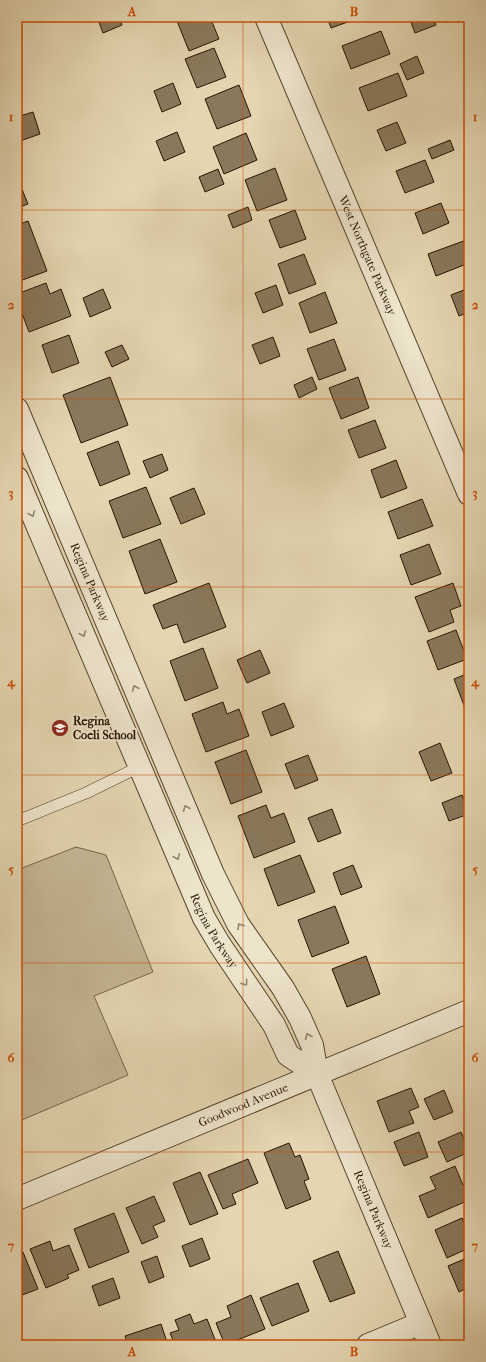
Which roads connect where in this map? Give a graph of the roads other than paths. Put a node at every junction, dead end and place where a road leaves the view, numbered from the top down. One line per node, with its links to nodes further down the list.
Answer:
1 (266, 17): 4 (street, West Northgate Parkway)
2 (17, 409): 5 (street, Regina Parkway, one-way to 2)
3 (18, 484): 6 (street, Regina Parkway, one-way to 6)
4 (469, 494)
5 (164, 756): 6 (street); 9 (street, Regina Parkway, one-way to 5)
6 (139, 767): 7 (lane); 9 (street, Regina Parkway, one-way to 9)
7 (17, 821)
8 (469, 1010): 9 (street, Goodwood Avenue)
9 (317, 1074): 10 (street, Goodwood Avenue); 11 (street, Regina Parkway)
10 (17, 1198)
11 (421, 1323): 12 (street); 13 (street, Regina Parkway)
12 (368, 1345)
13 (430, 1345)

